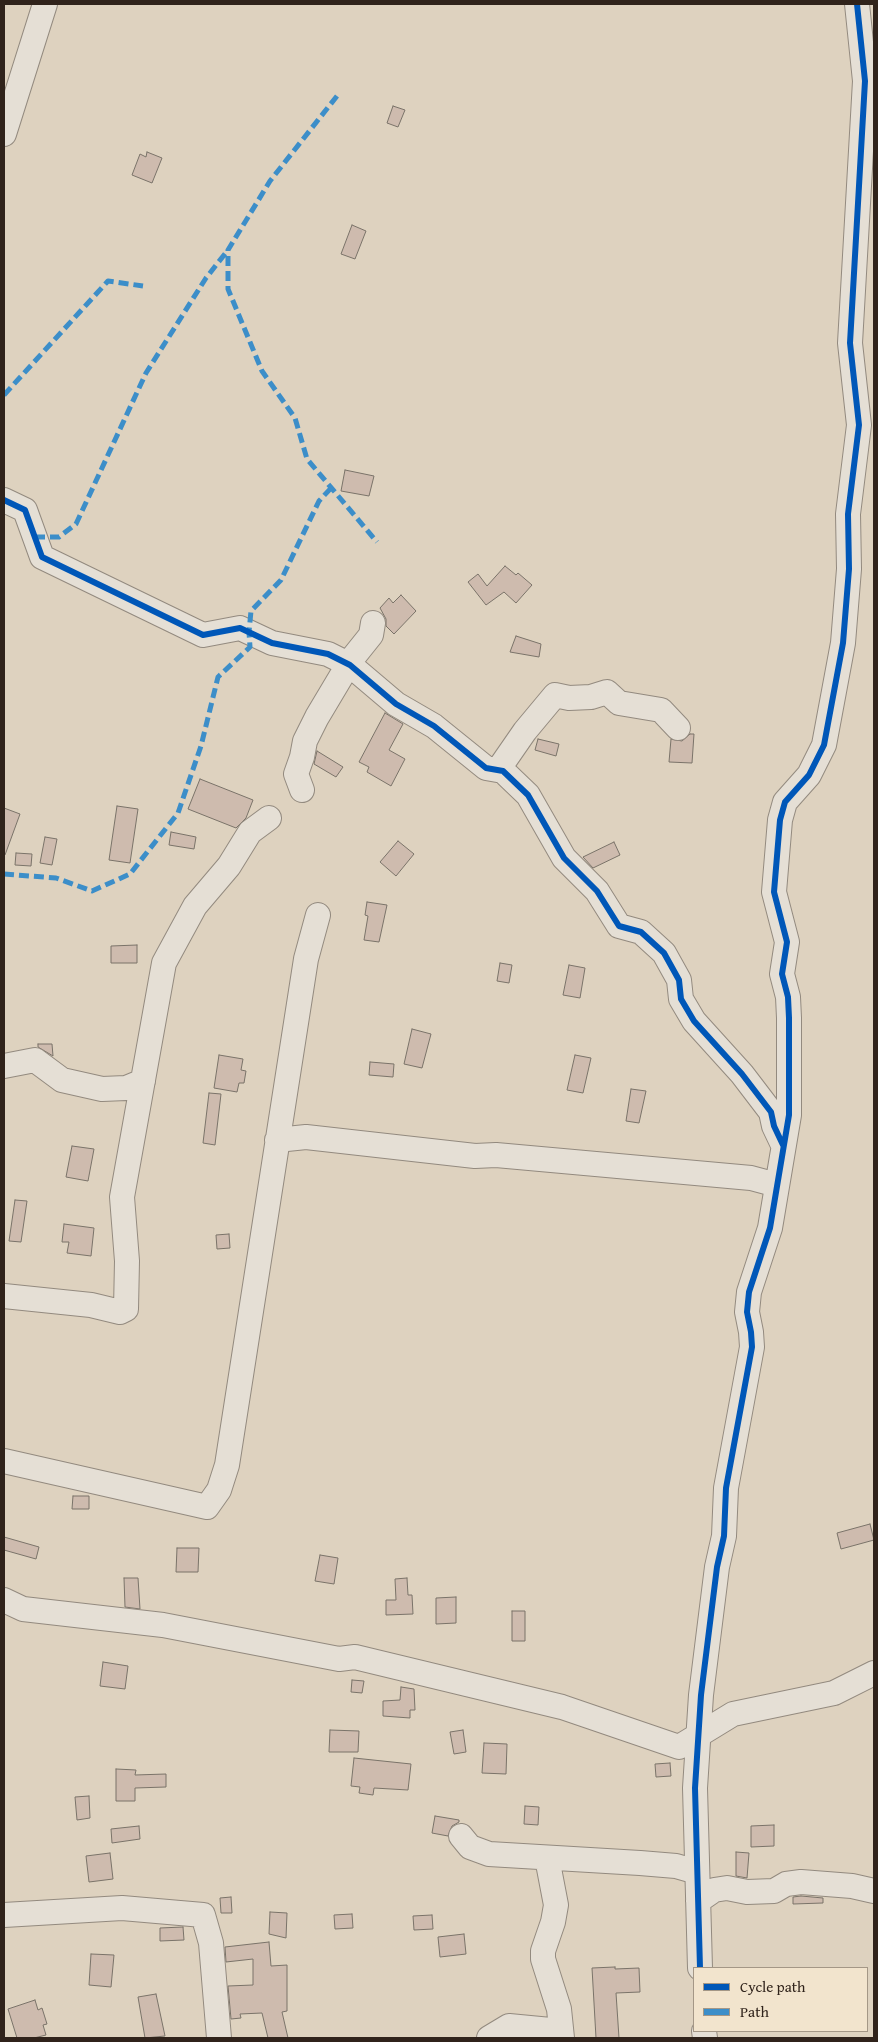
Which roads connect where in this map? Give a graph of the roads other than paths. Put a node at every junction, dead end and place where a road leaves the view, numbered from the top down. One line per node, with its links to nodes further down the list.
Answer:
1 (46, 4): 3 (street)
2 (857, 4): 15 (street)
3 (4, 134)
4 (4, 500): 6 (street)
5 (373, 623): 6 (street)
6 (350, 665): 8 (street); 9 (street)
7 (678, 728): 8 (street)
8 (498, 770): 15 (street)
9 (302, 790)
10 (269, 818): 13 (street)
11 (318, 915): 14 (street)
12 (4, 1066): 13 (street)
13 (143, 1081): 17 (street)
14 (277, 1140): 16 (street); 18 (street)
15 (783, 1145): 16 (street)
16 (777, 1184): 21 (street)
17 (4, 1296)
18 (4, 1461)
19 (4, 1600): 21 (street)
20 (874, 1673): 21 (street)
21 (698, 1735): 24 (street)
22 (461, 1836): 23 (street)
23 (547, 1858): 24 (street); 29 (street)
24 (697, 1872): 26 (street)
25 (874, 1891): 26 (street)
26 (698, 1901): 28 (street)
27 (4, 1915): 30 (street)
28 (700, 1967)
29 (562, 2034): 31 (street)
30 (219, 2038)
31 (489, 2038)

